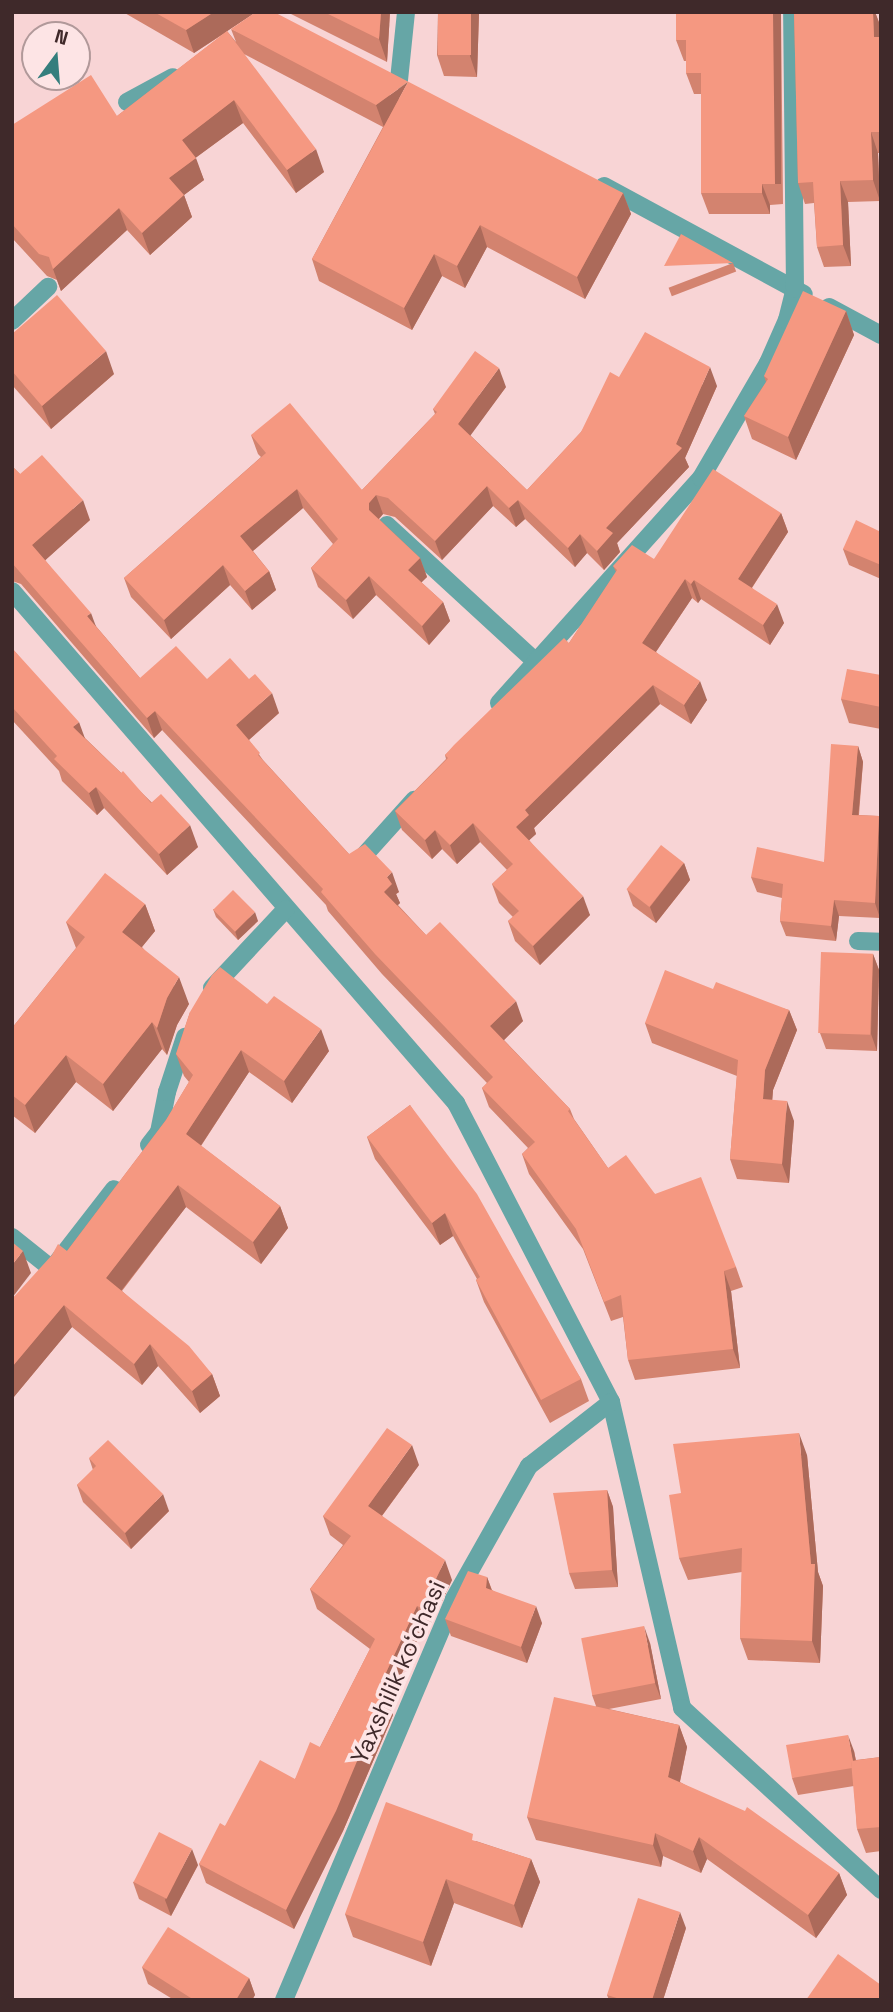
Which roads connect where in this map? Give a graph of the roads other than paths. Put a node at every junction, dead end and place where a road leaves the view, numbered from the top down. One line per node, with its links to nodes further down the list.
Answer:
1 (405, 12): 4 (street)
2 (792, 12): 8 (street)
3 (192, 67): 5 (street)
4 (399, 80)
5 (127, 102)
6 (589, 178): 8 (street)
7 (48, 287): 9 (street)
8 (795, 289): 10 (street); 13 (street)
9 (12, 321)
10 (881, 335)
11 (387, 525): 13 (street)
12 (12, 592): 17 (street)
13 (536, 662): 14 (street)
14 (490, 714)
15 (425, 787): 16 (street)
16 (360, 860)
17 (286, 909): 21 (street); 23 (street)
18 (858, 941): 19 (street)
19 (881, 943)
20 (12, 1237): 21 (street)
21 (52, 1269): 22 (street)
22 (36, 1287)
23 (611, 1402): 24 (street); 25 (street, Yaxshilik koʻchasi)
24 (881, 1890)
25 (284, 2000)

